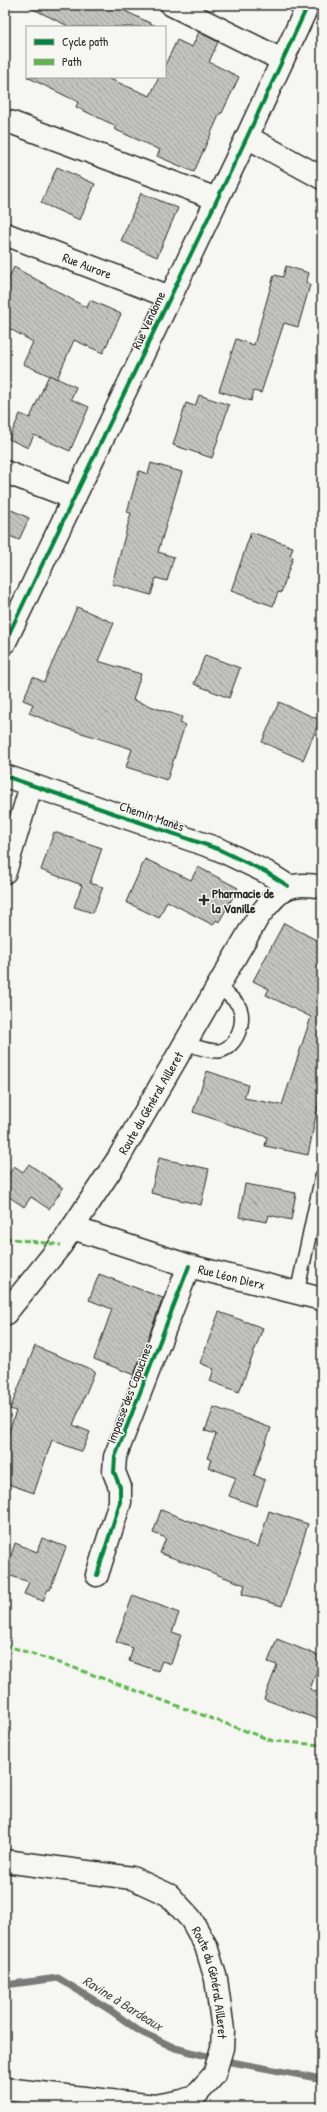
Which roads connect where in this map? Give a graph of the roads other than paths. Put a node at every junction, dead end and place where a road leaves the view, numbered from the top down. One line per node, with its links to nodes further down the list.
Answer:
1 (172, 5): 3 (street)
2 (308, 5): 3 (street, Rue Vendome)
3 (282, 60): 5 (street, Rue Vendome)
4 (10, 122): 7 (street)
5 (247, 137): 6 (street); 7 (street, Rue Vendome)
6 (322, 178)
7 (217, 199): 9 (street, Rue Vendome)
8 (5, 234): 9 (street, Rue Aurore)
9 (170, 297): 11 (street, Rue Vendome)
10 (5, 472): 11 (street)
11 (74, 498): 12 (street, Rue Vendome)
12 (5, 642)
13 (5, 776): 14 (street, Chemin Manès)
14 (31, 786): 15 (street); 16 (street, Chemin Manès)
15 (5, 872)
16 (288, 886): 17 (street); 18 (street, Route du Général Ailleret)
17 (322, 887)
18 (218, 986): 19 (street, Route du Général Ailleret); 19 (lane)
19 (186, 1044): 21 (street, Route du Général Ailleret)
20 (322, 1176): 23 (lane)
21 (73, 1228): 22 (street, Rue Léon Dierx); 25 (street, Route du Général Ailleret)
22 (189, 1266): 23 (street, Rue Léon Dierx); 26 (street, Impasse des Capucines)
23 (297, 1293): 24 (street, Rue Léon Dierx)
24 (322, 1299)
25 (5, 1314)
26 (97, 1575)
27 (5, 1861): 28 (street, Route du Général Ailleret)
28 (5, 2089)

